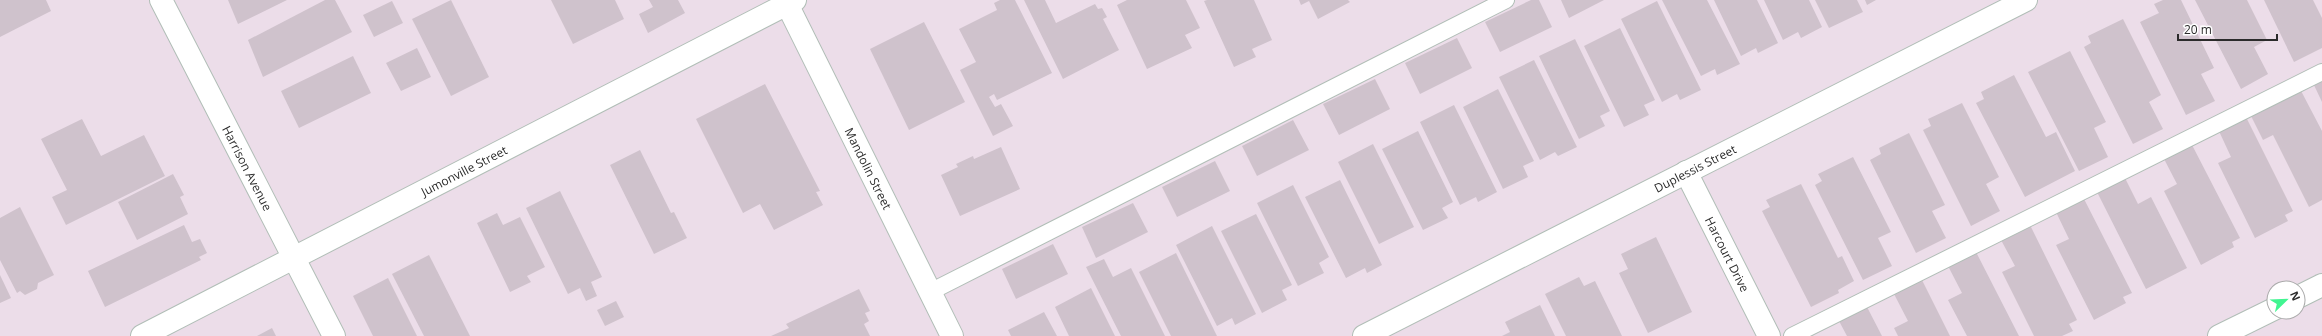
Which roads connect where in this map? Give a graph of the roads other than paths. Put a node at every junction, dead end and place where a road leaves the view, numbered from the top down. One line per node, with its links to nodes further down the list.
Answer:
1 (161, 0): 7 (street, Harrison Avenue)
2 (1506, 0): 9 (lane)
3 (2026, 0): 6 (street, Duplessis Street)
4 (789, 2): 7 (street, Jumonville Street); 9 (street, Mandolin Street)
5 (2322, 72): 17 (lane)
6 (1686, 172): 15 (street, Duplessis Street); 16 (street, Harcourt Drive)
7 (294, 258): 12 (street, Jumonville Street); 13 (street, Harrison Avenue)
8 (2322, 285): 10 (street)
9 (930, 292): 14 (street, Mandolin Street)
10 (2306, 293)
11 (2266, 313): 18 (street)
12 (142, 336)
13 (334, 336)
14 (952, 336)
15 (1364, 336)
16 (1769, 336)
17 (1792, 336)
18 (2219, 336)

